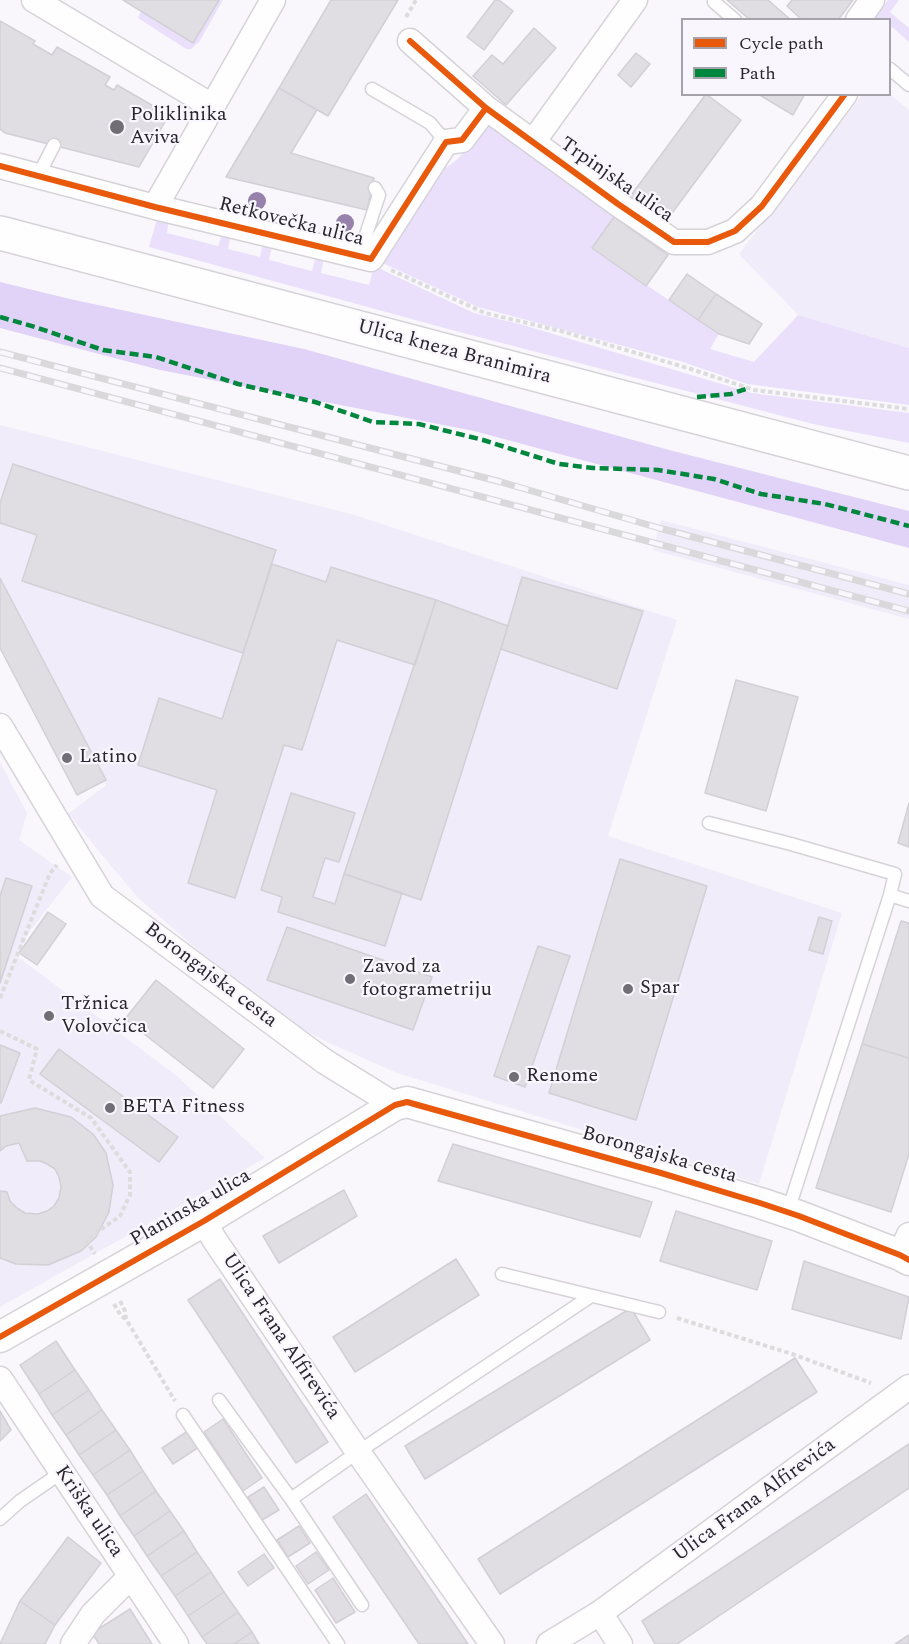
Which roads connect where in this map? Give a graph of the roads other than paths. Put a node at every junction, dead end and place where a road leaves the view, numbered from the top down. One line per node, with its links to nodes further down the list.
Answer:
1 (34, 0): 13 (street)
2 (273, 0): 13 (street)
3 (635, 0): 16 (street)
4 (872, 0): 7 (street)
5 (714, 2): 6 (lane)
6 (733, 18)
7 (859, 18)
8 (410, 41): 14 (street, Trpinjska ulica)
9 (891, 70): 10 (lane)
10 (909, 85)
11 (372, 89): 15 (lane)
12 (844, 96): 16 (street, Trpinjska ulica)
13 (212, 106): 21 (street)
14 (486, 108): 15 (street, Retkovečka ulica); 16 (street, Trpinjska ulica)
15 (446, 142): 23 (street, Retkovečka ulica)
16 (533, 142)
17 (54, 145): 19 (lane)
18 (0, 166): 19 (street)
19 (38, 176): 21 (street)
20 (375, 188): 23 (lane)
21 (155, 207): 23 (street, Retkovečka ulica)
22 (0, 233): 24 (main road, Ulica kneza Branimira)
23 (365, 258)
24 (909, 473)
25 (0, 726): 29 (street, Borongajska cesta)
26 (709, 824): 27 (lane)
27 (890, 895): 28 (lane); 30 (lane)
28 (909, 901)
29 (395, 1105): 30 (street, Borongajska cesta); 31 (street, Planinska ulica)
30 (788, 1212): 32 (street, Borongajska cesta)
31 (204, 1221): 36 (street, Planinska ulica); 41 (street, Ulica Frana Alfirevića)
32 (906, 1250)
33 (502, 1274): 34 (lane)
34 (591, 1296): 35 (lane); 41 (lane)
35 (659, 1312)
36 (0, 1337)
37 (0, 1379): 42 (street, Kriška ulica)
38 (905, 1391): 47 (street, Ulica Frana Alfirevića)
39 (219, 1400): 43 (lane)
40 (183, 1415): 50 (lane)
41 (358, 1452): 43 (lane); 51 (street, Ulica Frana Alfirevića)
42 (62, 1472): 44 (lane); 45 (street, Kriška ulica)
43 (291, 1499): 46 (lane)
44 (0, 1519)
45 (131, 1576): 48 (street); 49 (street, Kriška ulica)
46 (362, 1605)
47 (600, 1613): 52 (street, Ulica Frana Alfirevića); 53 (street)
48 (73, 1644)
49 (176, 1644)
50 (338, 1644)
51 (492, 1644)
52 (549, 1644)
53 (620, 1644)

